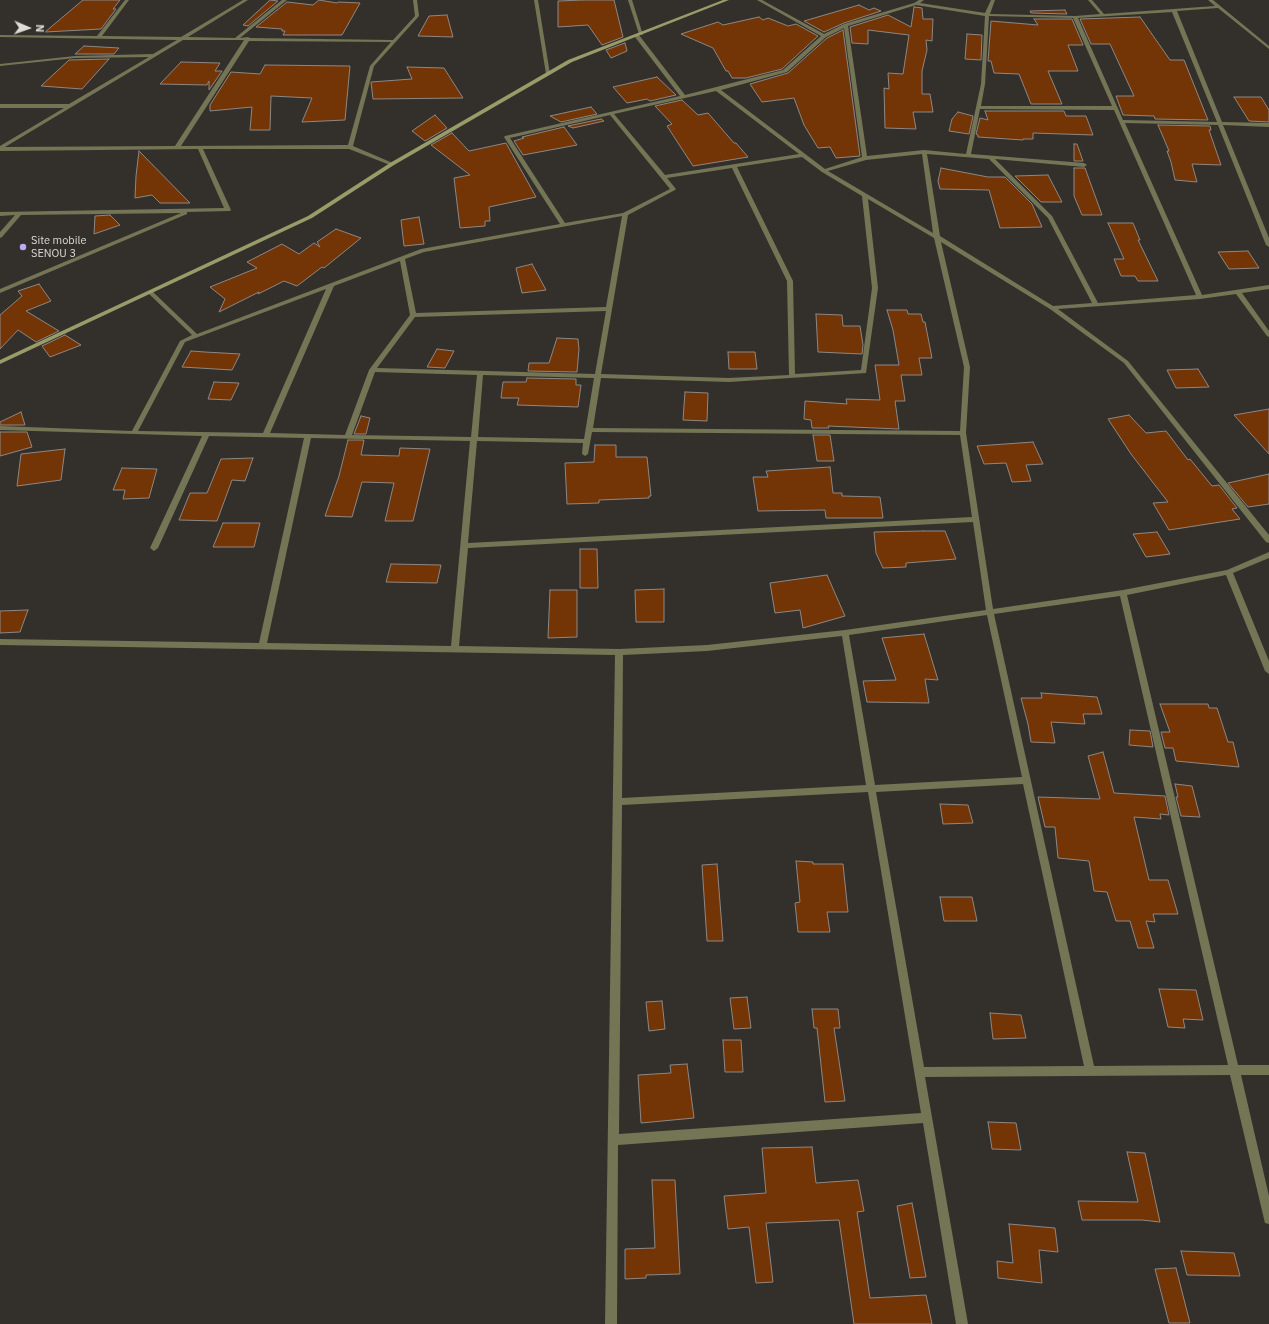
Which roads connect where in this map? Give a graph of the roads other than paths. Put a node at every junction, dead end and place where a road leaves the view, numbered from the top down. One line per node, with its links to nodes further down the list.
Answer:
1 (127, 0): 23 (street)
2 (246, 0): 24 (street)
3 (285, 0): 25 (street)
4 (415, 0): 27 (street)
5 (536, 0): 31 (street)
6 (630, 0): 20 (street)
7 (727, 0): 20 (street)
8 (759, 0): 22 (street)
9 (922, 0): 13 (street)
10 (994, 0): 16 (street)
11 (1090, 0): 17 (street)
12 (1210, 0): 14 (street)
13 (916, 4): 16 (street); 19 (street)
14 (1219, 7): 15 (street); 28 (street)
15 (1174, 10): 17 (street); 40 (street)
16 (987, 15): 18 (street); 36 (street)
17 (1103, 15): 18 (street)
18 (1075, 17): 37 (street)
19 (846, 25): 22 (street); 49 (street)
20 (639, 35): 31 (street); 33 (street)
21 (0, 36): 23 (street)
22 (824, 36): 32 (street)
23 (99, 37): 24 (street)
24 (184, 37): 25 (street); 29 (street)
25 (237, 38): 26 (street)
26 (248, 38): 27 (street); 44 (street)
27 (395, 41): 42 (street)
28 (1269, 48)
29 (154, 55): 30 (street); 35 (street)
30 (0, 65)
31 (548, 74): 51 (street)
32 (717, 89): 33 (street); 47 (street)
33 (684, 96): 38 (street)
34 (0, 106): 35 (street)
35 (70, 106): 43 (street)
36 (978, 107): 37 (street); 48 (street)
37 (1116, 108): 39 (street)
38 (611, 113): 55 (street); 61 (street)
39 (1122, 121): 40 (street); 71 (street)
40 (1220, 124): 41 (street); 64 (street)
41 (1269, 125)
42 (350, 147): 45 (street); 51 (street)
43 (0, 148): 44 (street)
44 (177, 148): 45 (street)
45 (200, 148): 57 (street)
46 (924, 152): 48 (street); 49 (street); 63 (street)
47 (804, 155): 53 (street); 54 (street)
48 (968, 156): 50 (street)
49 (865, 158): 54 (street)
50 (990, 158): 52 (street); 72 (street)
51 (392, 164): 69 (street)
52 (1084, 165)
53 (734, 166): 55 (street); 82 (street)
54 (824, 171): 56 (street)
55 (663, 177): 60 (street)
56 (865, 195): 63 (street); 82 (street)
57 (190, 211): 58 (street); 68 (street)
58 (20, 213): 59 (street); 62 (street)
59 (0, 214)
60 (625, 214): 61 (street); 74 (street)
61 (564, 225): 65 (street)
62 (0, 236)
63 (937, 236): 73 (street); 86 (street)
64 (1269, 245)
65 (402, 258): 66 (street); 75 (street)
66 (331, 285): 77 (street); 88 (street)
67 (1269, 287): 70 (street)
68 (0, 291)
69 (150, 292): 77 (street); 78 (street)
70 (1238, 292): 71 (street); 76 (street)
71 (1200, 298): 72 (street)
72 (1096, 305): 73 (street)
73 (1052, 308): 95 (street)
74 (609, 309): 75 (street); 81 (street)
75 (413, 315): 79 (street)
76 (1269, 335)
77 (196, 336): 85 (street)
78 (0, 362)
79 (372, 370): 80 (street); 90 (street)
80 (480, 373): 81 (street); 91 (street)
81 (598, 376): 82 (street); 84 (street)
82 (792, 376)
83 (0, 428): 85 (street)
84 (589, 430): 86 (street); 92 (street)
85 (134, 433): 87 (street)
86 (963, 433): 94 (street)
87 (206, 435): 88 (street); 97 (street)
88 (265, 436): 89 (street)
89 (308, 436): 90 (street); 104 (street)
90 (348, 437): 91 (street)
91 (474, 439): 92 (street); 96 (street)
92 (587, 441): 93 (street)
93 (585, 454)
94 (976, 519): 96 (street); 101 (street)
95 (1269, 540)
96 (464, 546): 105 (street)
97 (154, 548)
98 (1269, 555): 99 (street)
99 (1229, 572): 100 (street); 107 (street)
100 (1123, 593): 101 (street); 111 (street)
101 (990, 612): 102 (street); 108 (street)
102 (845, 633): 106 (street); 109 (street)
103 (0, 642): 104 (street)
104 (263, 645): 105 (street)
105 (455, 649): 106 (street)
106 (619, 652): 110 (street)
107 (1269, 671)
108 (1026, 780): 109 (street); 113 (street)
109 (871, 788): 110 (street); 114 (street)
110 (617, 802): 116 (street)
111 (1234, 1070): 112 (street); 113 (street); 117 (street)
112 (1269, 1070)
113 (1090, 1071): 114 (street)
114 (919, 1072): 115 (street)
115 (927, 1118): 116 (street); 119 (street)
116 (613, 1140): 118 (street)
117 (1269, 1219)
118 (611, 1324)
119 (962, 1324)

